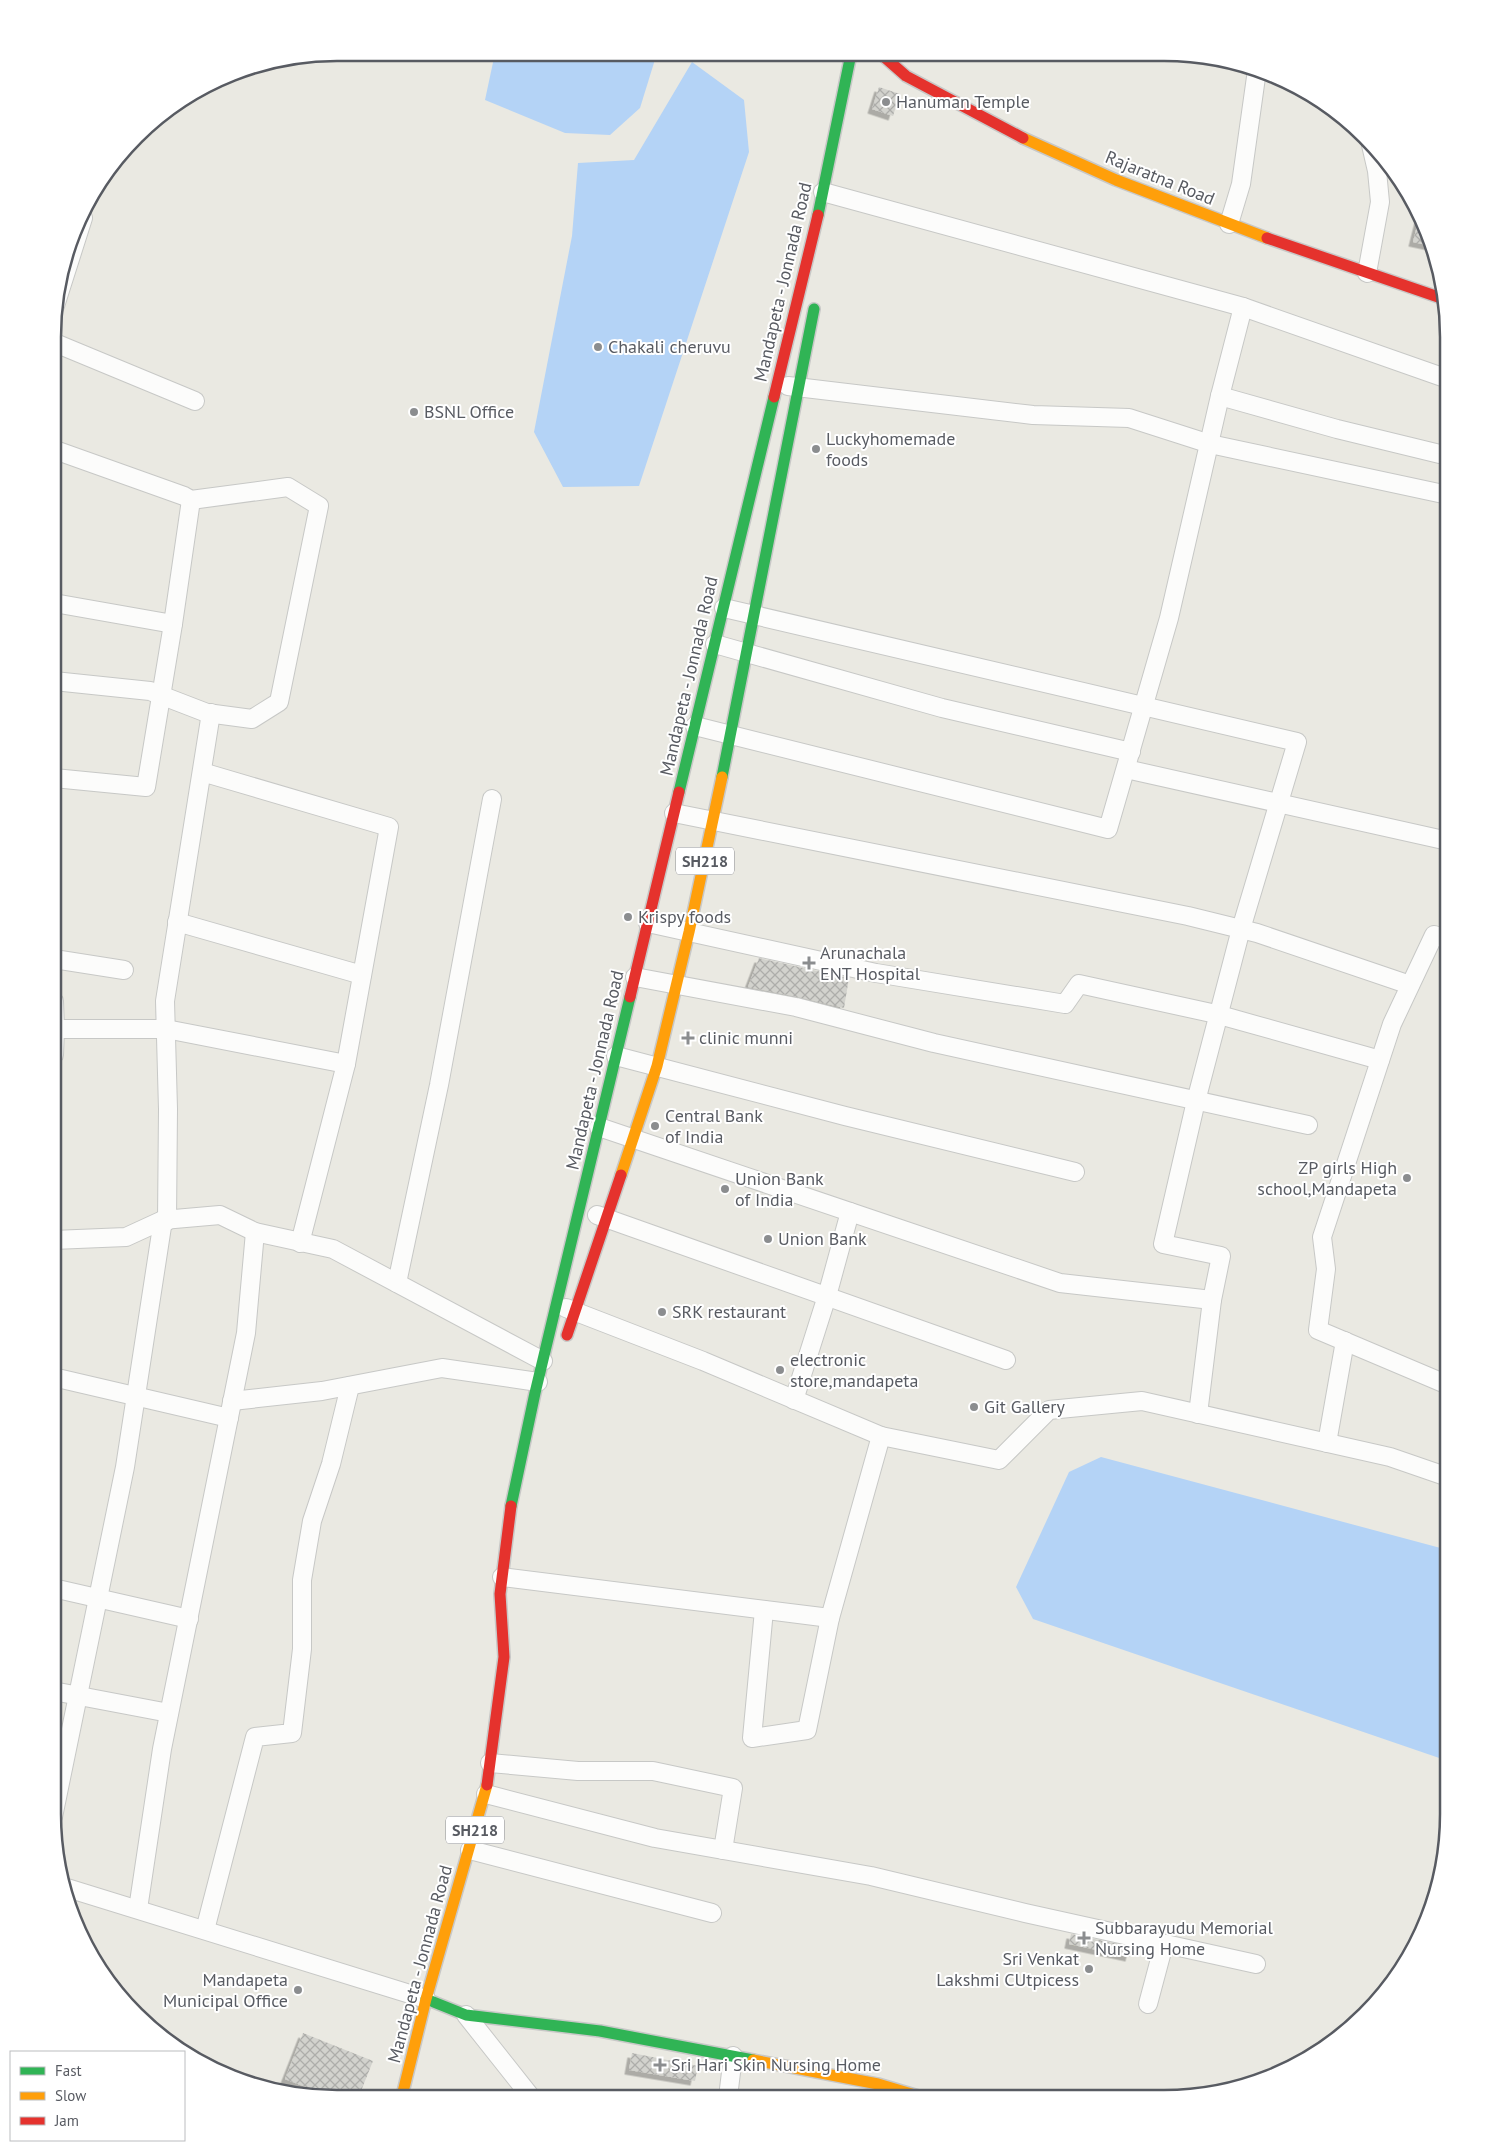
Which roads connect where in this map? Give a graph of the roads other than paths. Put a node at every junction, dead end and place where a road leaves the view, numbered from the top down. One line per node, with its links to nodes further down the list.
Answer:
1 (850, 61): 5 (main road, Mandapeta - Jonnada Road / SH218)
2 (889, 61): 6 (main road, Rajaratna Road)
3 (1256, 77): 6 (street)
4 (1374, 159): 7 (street)
5 (834, 196): 10 (street); 13 (main road, Mandapeta - Jonnada Road / SH218)
6 (1229, 224): 7 (main road, Rajaratna Road)
7 (1368, 273): 8 (main road, Rajaratna Road)
8 (1436, 296)
9 (816, 302): 14 (main road, SH218)
10 (1243, 307): 12 (street); 15 (street)
11 (61, 346): 16 (street)
12 (1440, 376)
13 (777, 385): 14 (street); 23 (main road, Mandapeta - Jonnada Road / SH218)
14 (797, 388): 17 (street); 24 (main road, SH218)
15 (1220, 396): 17 (street); 19 (street)
16 (195, 401)
17 (1210, 444): 20 (street); 30 (street)
18 (61, 452): 21 (street)
19 (1440, 454)
20 (1440, 493)
21 (191, 500): 25 (street); 31 (street)
22 (61, 604): 25 (street)
23 (724, 608): 24 (street); 26 (main road, Mandapeta - Jonnada Road / SH218)
24 (753, 614): 27 (main road, SH218); 30 (street)
25 (173, 624): 29 (street)
26 (715, 644): 27 (street); 32 (main road, Mandapeta - Jonnada Road / SH218)
27 (745, 653): 33 (main road, SH218); 34 (street)
28 (61, 682): 29 (street)
29 (160, 695): 31 (street); 36 (street)
30 (1144, 707): 34 (street); 38 (street)
31 (211, 713): 35 (street)
32 (695, 726): 33 (street); 39 (main road, Mandapeta - Jonnada Road / SH218)
33 (729, 734): 34 (street); 40 (main road, SH218)
34 (1128, 760): 38 (street)
35 (202, 772): 42 (street); 49 (street)
36 (61, 779)
37 (492, 799): 72 (street)
38 (1279, 804): 41 (street); 44 (street)
39 (674, 813): 40 (street); 43 (main road, Mandapeta - Jonnada Road / SH218)
40 (714, 821): 44 (street); 45 (main road, SH218)
41 (1440, 839)
42 (177, 922): 49 (street); 55 (street)
43 (648, 924): 45 (street); 50 (main road, Mandapeta - Jonnada Road / SH218)
44 (1241, 929): 52 (street); 53 (street)
45 (689, 932): 51 (main road, SH218); 53 (street)
46 (1440, 937): 52 (street)
47 (61, 959): 48 (street)
48 (124, 970)
49 (362, 975): 58 (street)
50 (635, 977): 51 (street); 56 (main road, Mandapeta - Jonnada Road / SH218)
51 (676, 985): 59 (main road, SH218); 60 (street)
52 (1410, 985): 57 (street)
53 (1219, 1015): 57 (street); 60 (street)
54 (61, 1029): 55 (street)
55 (166, 1029): 58 (street); 68 (street)
56 (616, 1056): 59 (street); 62 (main road, Mandapeta - Jonnada Road / SH218)
57 (1380, 1060): 77 (street)
58 (346, 1064): 71 (street)
59 (657, 1066): 63 (main road, SH218); 64 (street)
60 (1196, 1101): 61 (street); 74 (street)
61 (1308, 1125)
62 (599, 1127): 63 (street); 65 (main road, Mandapeta - Jonnada Road / SH218)
63 (632, 1138): 66 (street); 67 (main road, SH218)
64 (1075, 1172)
65 (580, 1209): 67 (street); 75 (main road, Mandapeta - Jonnada Road / SH218)
66 (850, 1212): 73 (street); 74 (street)
67 (605, 1218): 73 (street); 76 (main road, SH218)
68 (165, 1221): 69 (street); 70 (street); 85 (street)
69 (255, 1232): 71 (street); 87 (street)
70 (61, 1240)
71 (300, 1243): 72 (street)
72 (397, 1283): 80 (street)
73 (827, 1296): 79 (street); 86 (street)
74 (1212, 1300): 88 (street)
75 (557, 1305): 76 (street); 80 (main road, Mandapeta - Jonnada Road / SH218)
76 (574, 1311): 78 (main road, SH218); 86 (street)
77 (1344, 1341): 83 (street); 90 (street)
78 (564, 1348)
79 (1006, 1360)
80 (543, 1361): 82 (main road, Mandapeta - Jonnada Road / SH218)
81 (61, 1379): 85 (street)
82 (538, 1382): 84 (street); 92 (main road, Mandapeta - Jonnada Road / SH218)
83 (1440, 1382)
84 (350, 1386): 87 (street); 110 (street)
85 (136, 1395): 87 (street); 94 (street)
86 (794, 1400): 89 (street)
87 (231, 1409): 97 (street)
88 (1198, 1414): 89 (street); 90 (street)
89 (881, 1436): 96 (street)
90 (1327, 1443): 91 (street)
91 (1440, 1474)
92 (512, 1582): 95 (street); 98 (main road, SH218); 98 (main road, Mandapeta - Jonnada Road / SH218)
93 (61, 1590): 94 (street)
94 (98, 1599): 97 (street); 100 (street)
95 (764, 1610): 96 (street); 96 (street)
96 (830, 1618)
97 (189, 1619): 101 (street)
98 (504, 1657): 102 (main road, Mandapeta - Jonnada Road / SH218)
99 (61, 1693): 100 (street)
100 (79, 1696): 101 (street); 103 (street)
101 (169, 1712): 108 (street)
102 (490, 1763): 104 (main road, Mandapeta - Jonnada Road / SH218); 106 (street)
103 (61, 1780)
104 (486, 1794): 105 (main road, Mandapeta - Jonnada Road / SH218); 106 (street)
105 (470, 1850): 109 (street); 113 (main road, Mandapeta - Jonnada Road / SH218)
106 (723, 1850): 111 (street)
107 (72, 1889): 108 (street)
108 (138, 1909): 110 (street)
109 (712, 1913)
110 (205, 1930): 113 (street)
111 (1164, 1944): 112 (street); 114 (street)
112 (1256, 1964)
113 (426, 1999): 115 (main road); 117 (main road, Mandapeta - Jonnada Road / SH218)
114 (1148, 2004)
115 (466, 2016): 116 (main road); 118 (street)
116 (733, 2056): 119 (street); 120 (main road)
117 (403, 2090)
118 (524, 2090)
119 (729, 2090)
120 (898, 2090)

